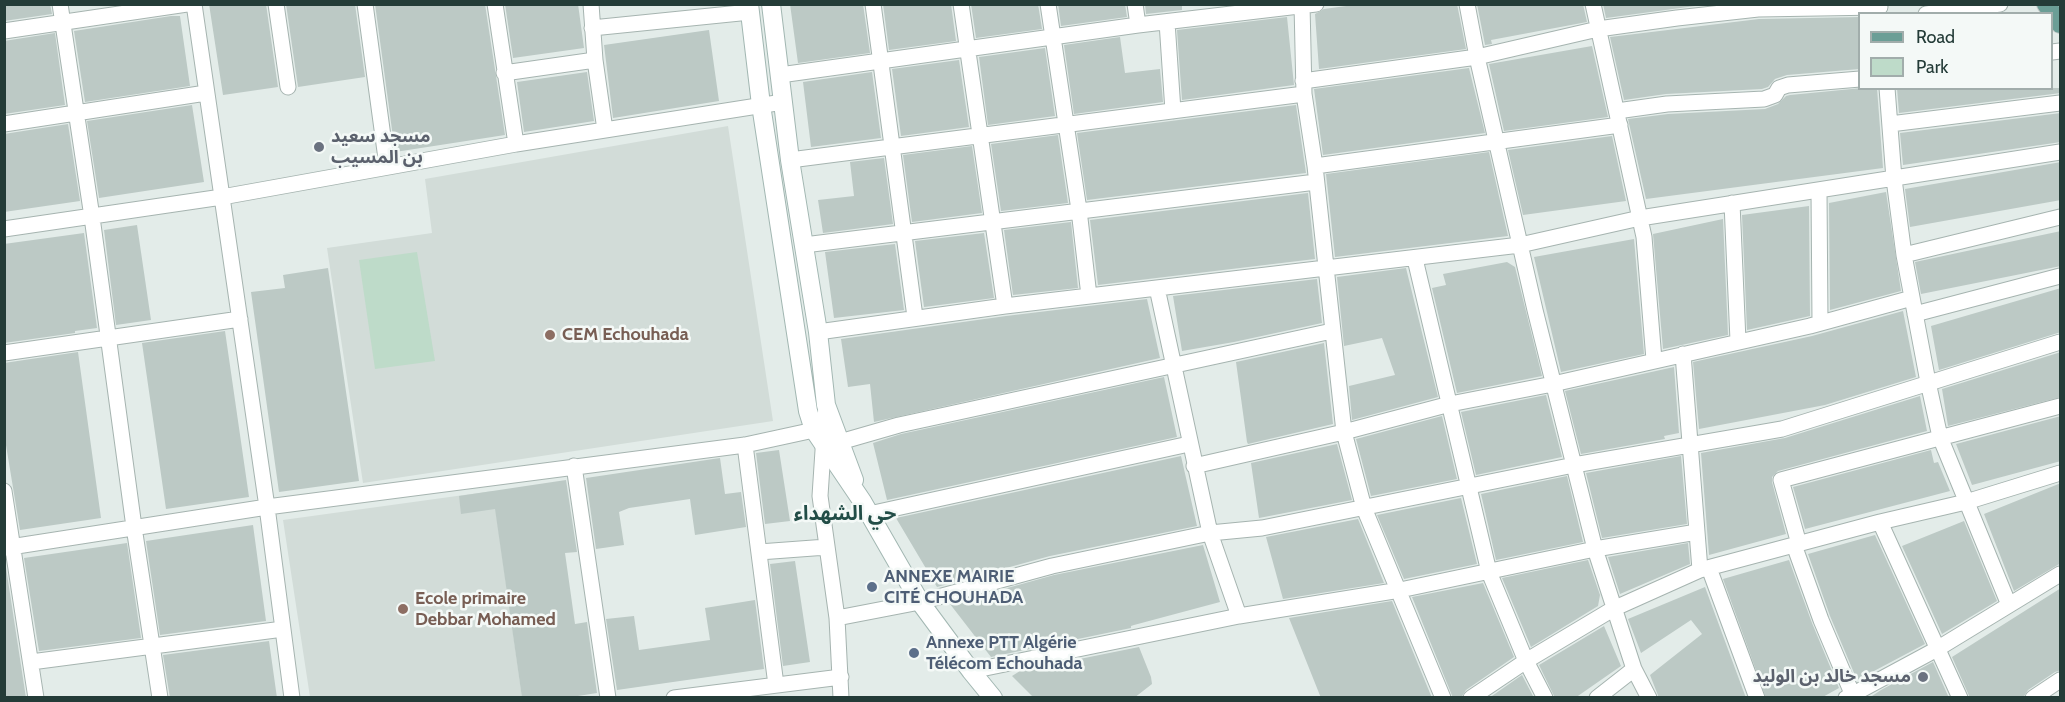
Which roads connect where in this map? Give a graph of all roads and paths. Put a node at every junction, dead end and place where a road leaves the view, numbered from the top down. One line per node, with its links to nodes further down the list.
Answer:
1 (60, 4): 21 (street)
2 (187, 4): 21 (street)
3 (194, 4): 37 (street)
4 (276, 4): 34 (street)
5 (365, 4): 54 (street)
6 (495, 4): 31 (street)
7 (591, 4): 23 (street)
8 (771, 4): 32 (street)
9 (873, 4): 30 (street)
10 (961, 4): 27 (street)
11 (1048, 4): 26 (street)
12 (1135, 4): 22 (street)
13 (1467, 4): 28 (street)
14 (1593, 4): 24 (street)
15 (2000, 4): 19 (street)
16 (1307, 5): 20 (street); 35 (street)
17 (750, 8): 23 (street); 40 (street)
18 (1880, 8): 24 (street)
19 (1941, 12)
20 (1167, 22): 22 (street); 41 (street)
21 (63, 24): 25 (street); 42 (street)
22 (1138, 25): 26 (street)
23 (592, 28): 29 (street)
24 (1598, 29): 28 (street); 43 (street)
25 (4, 32)
26 (1053, 37): 27 (street); 45 (street)
27 (967, 48): 30 (street); 48 (street)
28 (1477, 57): 35 (street); 49 (street)
29 (595, 60): 31 (street); 47 (street)
30 (881, 61): 32 (street); 51 (street)
31 (504, 72): 50 (street)
32 (780, 75): 38 (street)
33 (1858, 79): 43 (street)
34 (288, 87)
35 (1304, 87): 41 (street); 55 (street)
36 (1887, 90): 46 (street)
37 (206, 93): 42 (street); 59 (street)
38 (783, 102): 40 (street); 53 (street)
39 (2061, 103): 46 (street)
40 (762, 105): 47 (street); 97 (street)
41 (1173, 111): 45 (street)
42 (75, 113): 44 (street); 62 (street)
43 (1618, 118): 49 (street); 64 (street)
44 (4, 124)
45 (1066, 124): 48 (street); 61 (street)
46 (1890, 124): 56 (street)
47 (605, 130): 50 (street)
48 (980, 135): 51 (street); 65 (street)
49 (1496, 141): 55 (street); 69 (street)
50 (516, 144): 54 (street)
51 (893, 147): 53 (street); 67 (street)
52 (2061, 152): 56 (street)
53 (790, 160): 68 (street)
54 (387, 166): 59 (street)
55 (1314, 166): 57 (street)
56 (1894, 179): 58 (street); 70 (street)
57 (1316, 183): 61 (street); 72 (street)
58 (1819, 191): 60 (street); 81 (street)
59 (222, 197): 62 (street); 80 (street)
60 (1732, 203): 64 (street); 85 (street)
61 (1079, 210): 65 (street); 75 (street)
62 (92, 217): 66 (street); 84 (street)
63 (2061, 217): 70 (street)
64 (1640, 218): 69 (street); 89 (street)
65 (993, 221): 67 (street); 77 (street)
66 (4, 229)
67 (904, 232): 68 (street); 79 (street)
68 (804, 245): 83 (street)
69 (1520, 245): 71 (street); 92 (street)
70 (1904, 255): 76 (street)
71 (1415, 259): 72 (street); 93 (street)
72 (1326, 268): 74 (street); 82 (street)
73 (2061, 276): 78 (street)
74 (1157, 288): 75 (street); 90 (street)
75 (1089, 296): 77 (street)
76 (1912, 298): 78 (street); 81 (street)
77 (1005, 306): 79 (street)
78 (1915, 314): 91 (street)
79 (915, 317): 83 (street)
80 (240, 319): 84 (street); 108 (street)
81 (1820, 323): 85 (street)
82 (1332, 331): 90 (street); 95 (street)
83 (818, 332): 97 (street)
84 (108, 338): 87 (street); 112 (street)
85 (1738, 342): 88 (street)
86 (2061, 342): 91 (street)
87 (4, 352)
88 (1683, 354): 89 (street); 99 (street)
89 (1654, 360): 92 (street)
90 (1172, 364): 97 (street); 98 (street)
91 (1928, 382): 96 (street); 99 (street)
92 (1553, 384): 93 (street); 101 (street)
93 (1450, 404): 95 (street); 105 (street)
94 (2061, 406): 96 (street)
95 (1344, 432): 103 (street); 110 (street)
96 (1940, 437): 107 (street); 115 (street)
97 (826, 439): 100 (street); 109 (street); 117 (street)
98 (1189, 444): 103 (street); 109 (street)
99 (1691, 444): 101 (street); 113 (street)
100 (745, 445): 102 (street); 119 (street)
101 (1574, 465): 105 (street); 118 (street)
102 (574, 466): 108 (street); 143 (street)
103 (1194, 466): 114 (street)
104 (2061, 473): 107 (street)
105 (1468, 487): 110 (street); 121 (street)
106 (4, 491): 116 (street)
107 (1966, 502): 111 (street); 125 (street)
108 (267, 507): 112 (street); 129 (street)
109 (866, 507): 124 (street)
110 (1364, 508): 114 (street); 123 (street)
111 (1880, 522): 115 (street); 131 (street)
112 (134, 527): 116 (street); 130 (street)
113 (1696, 532): 118 (street); 120 (street)
114 (1210, 533): 124 (street); 127 (street)
115 (1796, 545): 120 (street); 139 (street)
116 (9, 547): 133 (street)
117 (827, 547): 119 (street); 128 (street)
118 (1595, 549): 121 (street); 126 (street)
119 (759, 552): 138 (street)
120 (1705, 569): 126 (street); 152 (street)
121 (1489, 572): 123 (street); 132 (street)
122 (2061, 574): 125 (street)
123 (1400, 590): 127 (street); 147 (street)
124 (920, 602): 128 (street); 135 (street)
125 (2010, 605): 131 (street)
126 (1613, 609): 132 (street); 134 (street)
127 (1239, 616): 135 (street)
128 (837, 618): 136 (street)
129 (283, 629): 130 (street); 142 (street)
130 (153, 647): 133 (street); 141 (street)
131 (1937, 649): 139 (street); 153 (street)
132 (1526, 661): 148 (street); 149 (street)
133 (31, 662): 140 (street)
134 (1634, 669): 150 (street); 151 (street)
135 (971, 671): 146 (street)
136 (841, 677): 138 (street); 145 (street)
137 (2061, 680): 154 (street)
138 (776, 684): 144 (street)
139 (1851, 696)
140 (36, 698)
141 (160, 698)
142 (292, 698)
143 (608, 698)
144 (674, 698)
145 (841, 698)
146 (993, 698)
147 (1443, 698)
148 (1471, 698)
149 (1545, 698)
150 (1597, 698)
151 (1649, 698)
152 (1757, 698)
153 (1960, 698)
154 (2034, 698)

